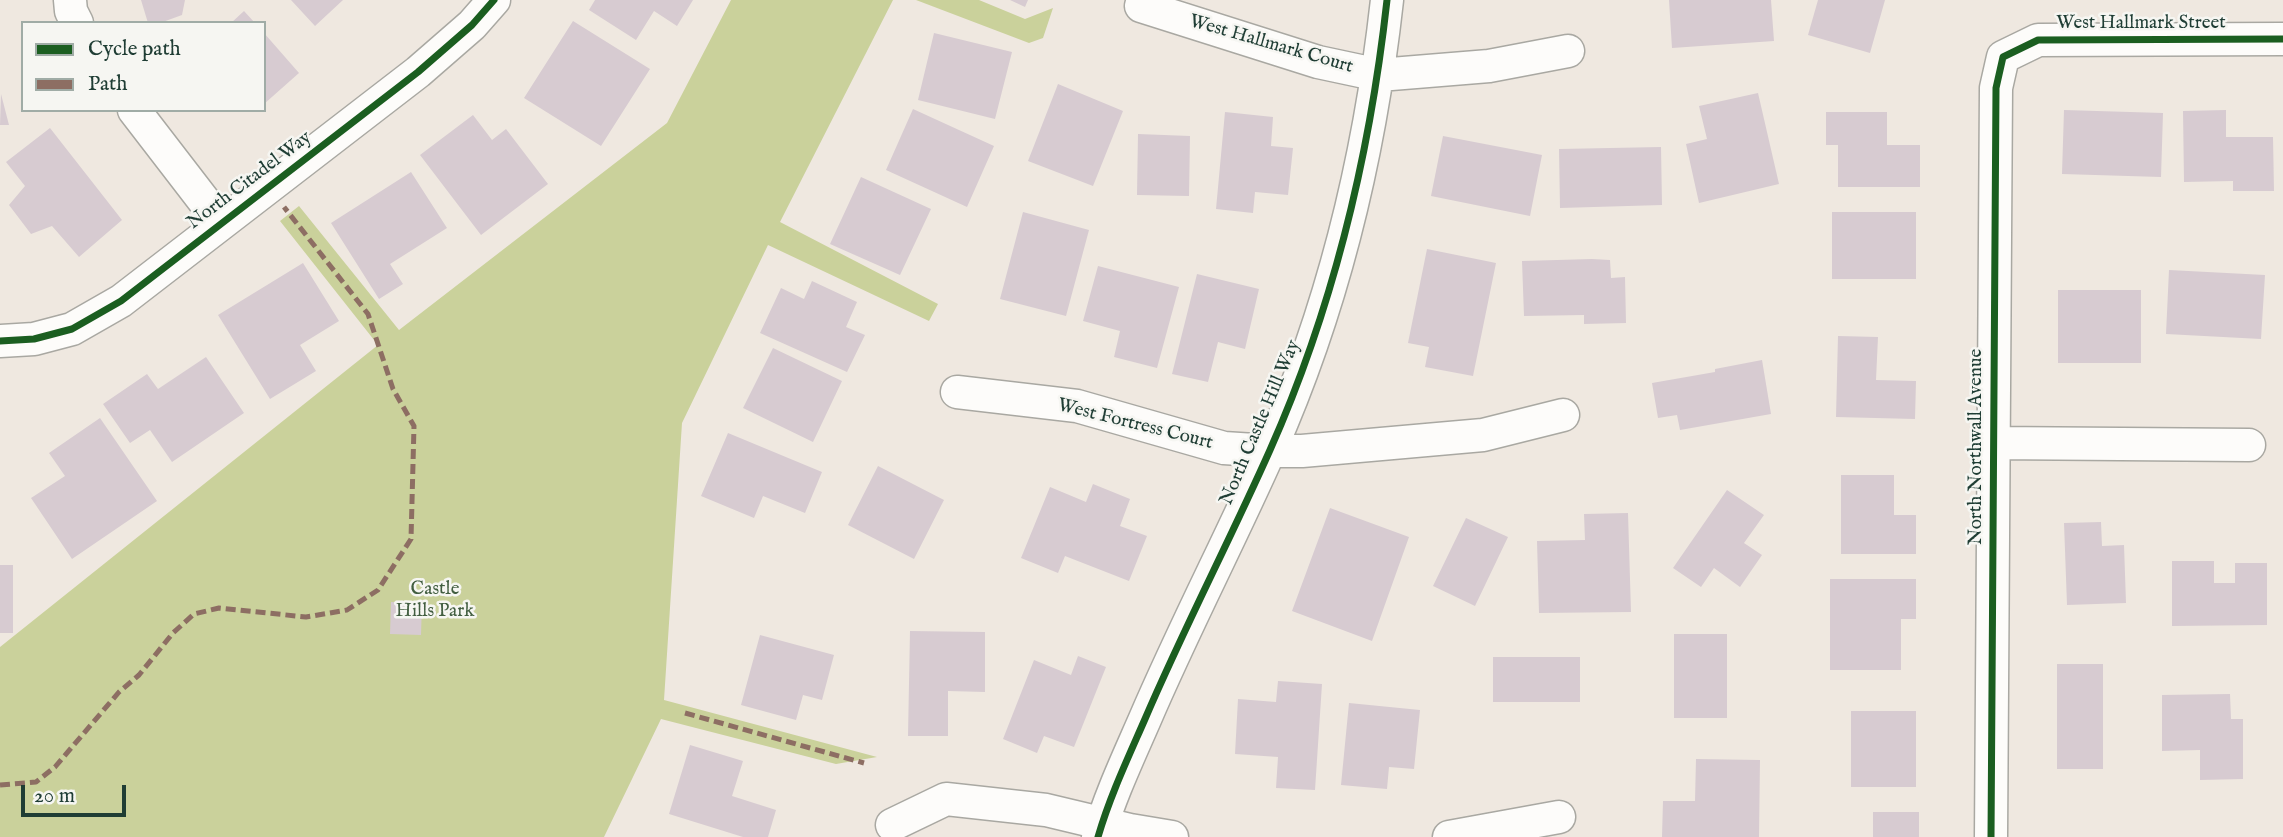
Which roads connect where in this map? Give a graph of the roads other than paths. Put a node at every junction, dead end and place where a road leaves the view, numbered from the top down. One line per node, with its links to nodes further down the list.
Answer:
1 (70, 0): 5 (street)
2 (494, 0): 11 (street, North Citadel Way)
3 (1387, 0): 9 (street, North Castle Hill Way)
4 (1141, 5): 9 (street, West Hallmark Court)
5 (76, 21)
6 (2283, 40): 8 (street, West Hallmark Street)
7 (1568, 51): 9 (street, West Hallmark Court)
8 (2003, 57): 15 (street, North Northwall Avenue)
9 (1379, 75): 17 (street, North Castle Hill Way)
10 (136, 112): 11 (street)
11 (221, 223): 12 (street, North Citadel Way)
12 (0, 341)
13 (957, 392): 17 (street, West Fortress Court)
14 (1563, 415): 17 (street, West Fortress Court)
15 (1993, 443): 16 (street, North Northwall Avenue); 23 (street, North Northwall Avenue)
16 (2249, 445)
17 (1269, 451): 20 (street, North Castle Hill Way)
18 (1559, 817): 22 (street)
19 (891, 825): 20 (street)
20 (1100, 830): 21 (street)
21 (1172, 837)
22 (1449, 837)
23 (1991, 837)

